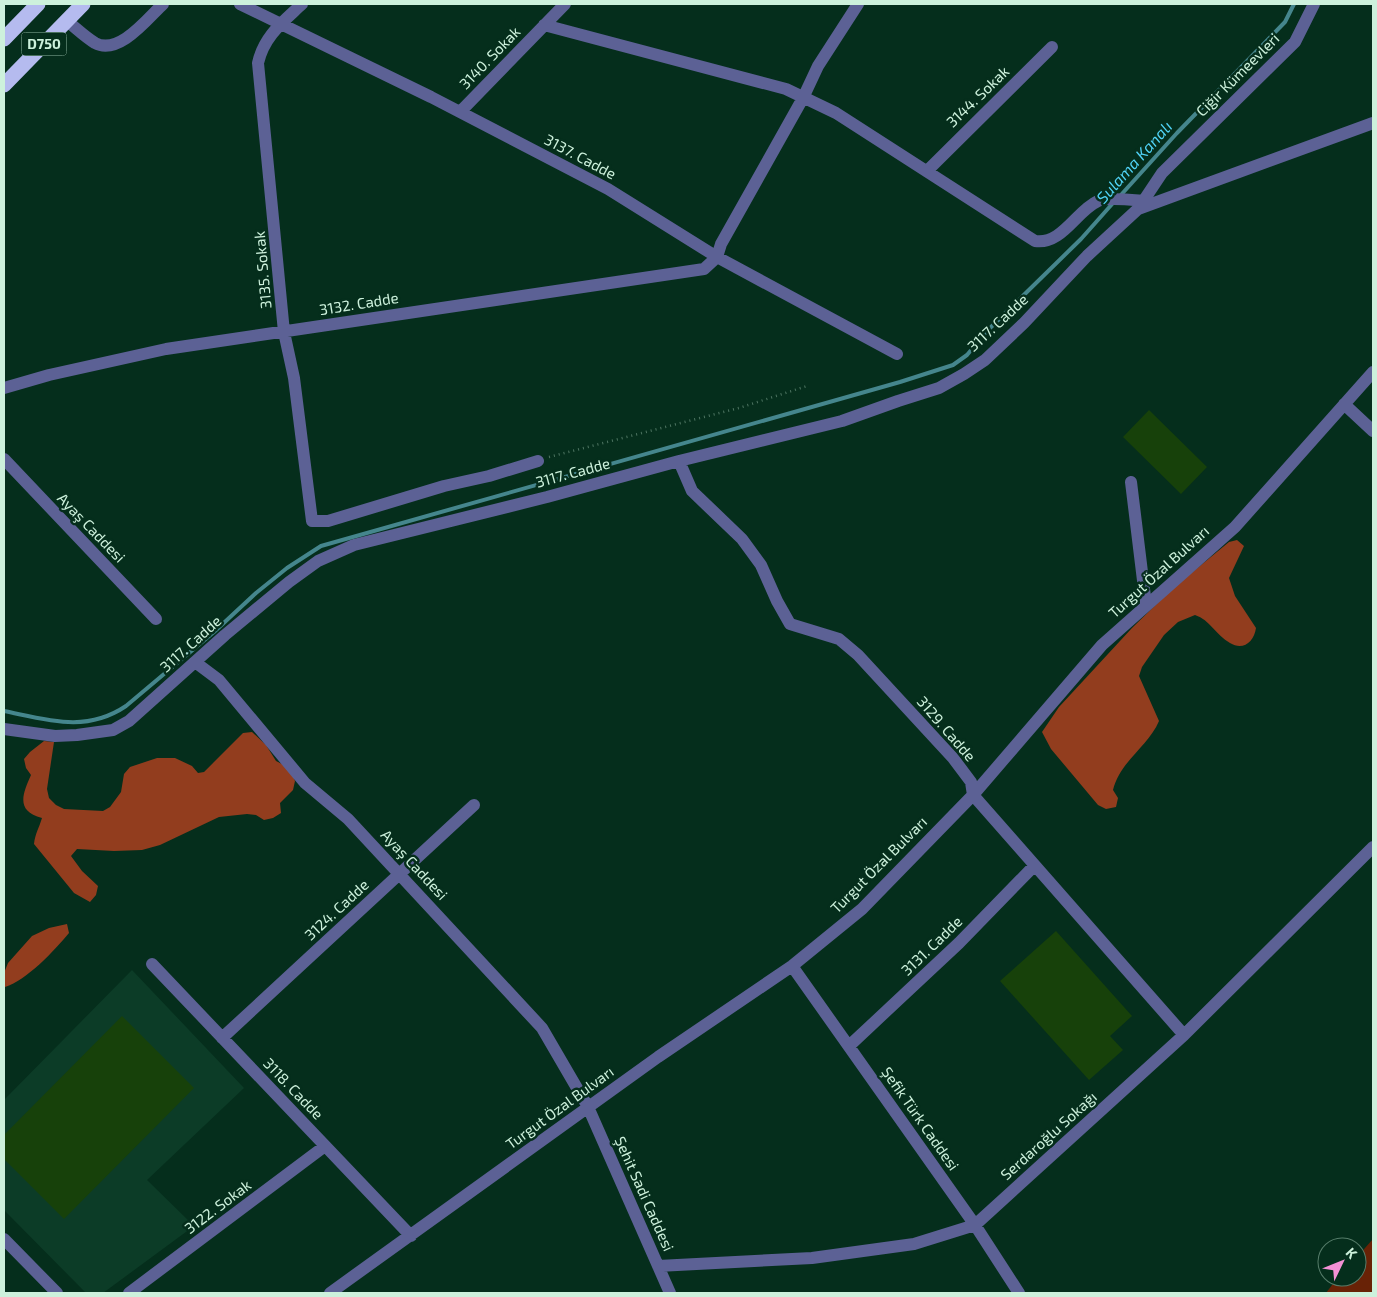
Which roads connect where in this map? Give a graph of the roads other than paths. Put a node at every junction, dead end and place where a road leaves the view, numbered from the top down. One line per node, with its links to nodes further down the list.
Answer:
1 (38, 4): 12 (highway, D750)
2 (84, 4): 9 (highway, D750)
3 (163, 4): 9 (street)
4 (240, 4): 10 (street, 3137. Cadde)
5 (302, 4): 10 (street, 3135. Sokak)
6 (565, 4): 11 (street, 3140. Sokak)
7 (858, 4): 15 (street)
8 (1314, 4): 19 (street, Ciğir Kümeevleri)
9 (67, 21): 14 (highway, D750)
10 (282, 23): 16 (street, 3137. Cadde); 21 (street, 3135. Sokak)
11 (544, 25): 15 (street); 16 (street, 3140. Sokak)
12 (4, 39)
13 (1052, 47): 18 (street, 3144. Sokak)
14 (4, 85)
15 (803, 98): 18 (street); 20 (street)
16 (460, 112): 20 (street, 3137. Cadde)
17 (1373, 123): 19 (street)
18 (927, 171): 19 (street)
19 (1141, 205): 29 (street, 3117. Cadde)
20 (717, 257): 21 (street, 3132. Cadde); 22 (street, 3137. Cadde)
21 (284, 332): 24 (street, 3132. Cadde); 28 (street, 3135. Sokak)
22 (897, 354)
23 (1373, 372): 25 (street, Turgut Özal Bulvarı)
24 (4, 388)
25 (1344, 404): 26 (street); 31 (street, Turgut Özal Bulvarı)
26 (1373, 431)
27 (4, 459): 32 (street, Ayaş Caddesi)
28 (538, 461)
29 (678, 461): 33 (street, 3117. Cadde); 35 (street, 3129. Cadde)
30 (1131, 482): 31 (street)
31 (1146, 604): 35 (street, Turgut Özal Bulvarı)
32 (156, 619)
33 (196, 662): 34 (street, 3117. Cadde); 39 (street, Ayaş Caddesi)
34 (4, 729)
35 (973, 795): 38 (street, 3129. Cadde); 41 (street, Turgut Özal Bulvarı)
36 (474, 805): 39 (street, 3124. Cadde)
37 (1373, 847): 42 (street, Serdaroğlu Sokağı)
38 (1034, 866): 42 (street, 3129. Cadde); 44 (street, 3131. Cadde)
39 (400, 874): 43 (street, 3124. Cadde); 45 (street, Ayaş Caddesi)
40 (152, 964): 43 (street, 3118. Cadde)
41 (792, 966): 44 (street, Şefik Türk Caddesi); 45 (street, Turgut Özal Bulvarı)
42 (1184, 1035): 47 (street, Serdaroğlu Sokağı)
43 (222, 1038): 46 (street, 3118. Cadde)
44 (849, 1046): 47 (street, Şefik Türk Caddesi)
45 (588, 1107): 48 (street, Turgut Özal Bulvarı); 50 (street, Şehit Sadi Caddesi)
46 (325, 1146): 48 (street, 3118. Cadde); 52 (street, 3122. Sokak)
47 (975, 1225): 50 (street, Serdaroğlu Sokağı); 55 (street, Şefik Türk Caddesi)
48 (411, 1236): 53 (street, Turgut Özal Bulvarı)
49 (4, 1239): 51 (street)
50 (658, 1266): 54 (street, Şehit Sadi Caddesi)
51 (57, 1293)
52 (129, 1293)
53 (330, 1293)
54 (670, 1293)
55 (1020, 1293)

